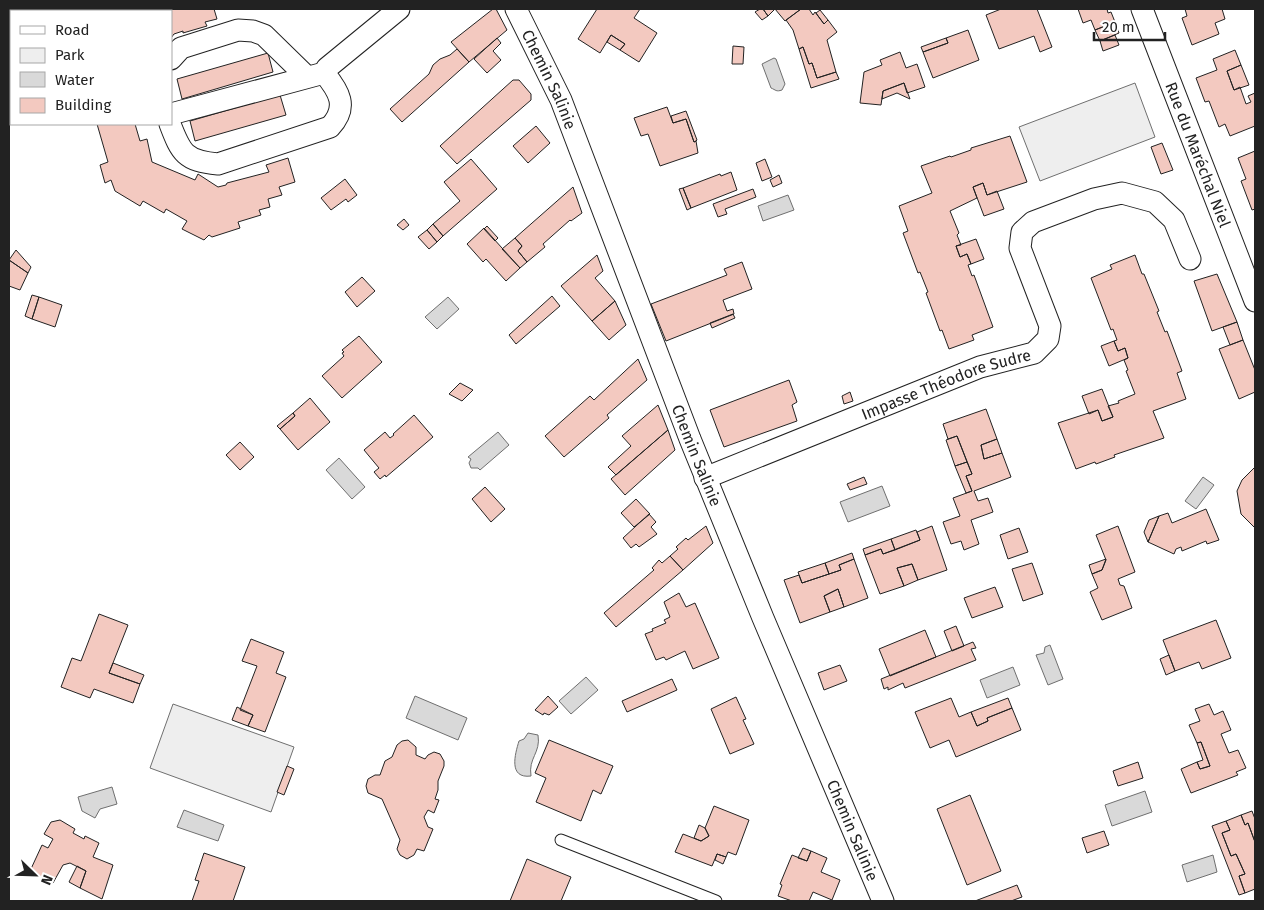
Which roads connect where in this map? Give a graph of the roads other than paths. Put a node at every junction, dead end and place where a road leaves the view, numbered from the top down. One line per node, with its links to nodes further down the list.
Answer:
1 (399, 9): 5 (street)
2 (516, 9): 10 (street, Chemin Salinie)
3 (1142, 9): 9 (street, Rue du Maréchal Niel)
4 (172, 58): 5 (street)
5 (315, 74): 6 (street); 7 (street)
6 (172, 114)
7 (170, 125)
8 (1190, 260): 10 (street, Impasse Théodore Sudre)
9 (1255, 301)
10 (705, 478): 13 (street, Chemin Salinie)
11 (561, 840): 12 (lane)
12 (716, 901)
13 (884, 901)

